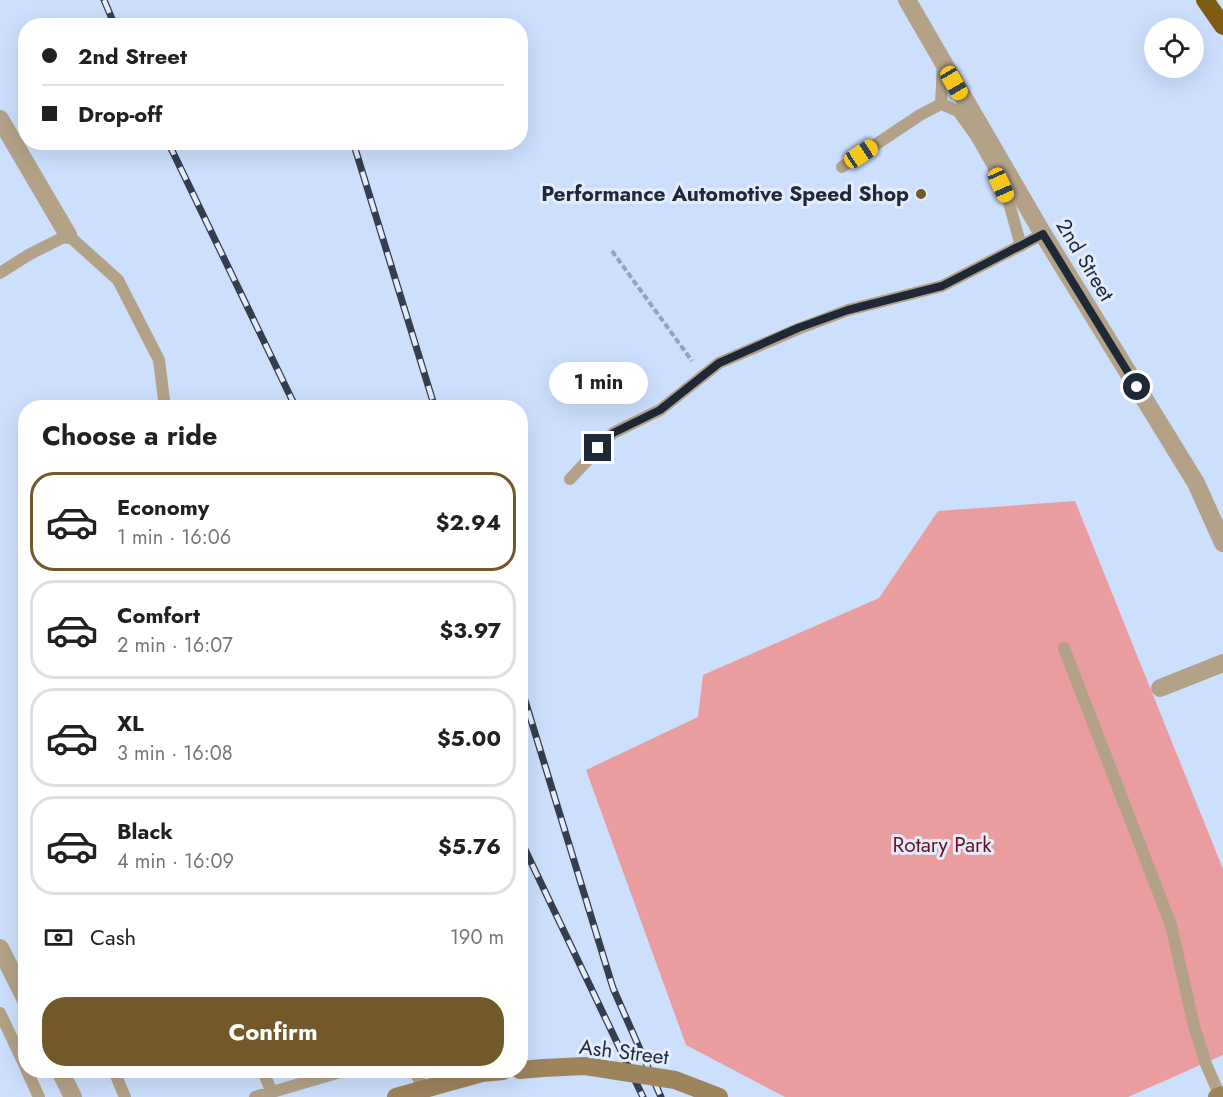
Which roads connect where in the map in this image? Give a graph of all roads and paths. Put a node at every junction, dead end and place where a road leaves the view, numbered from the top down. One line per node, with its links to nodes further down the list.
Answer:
1 (907, 0): 4 (street, 2nd Street)
2 (1205, 0): 3 (highway)
3 (1223, 26)
4 (943, 64): 5 (lane); 8 (street, 2nd Street)
5 (941, 104): 7 (lane); 10 (lane)
6 (0, 120): 9 (street)
7 (842, 167)
8 (1043, 234): 10 (lane); 16 (street, 2nd Street)
9 (68, 235): 12 (lane); 14 (lane)
10 (1021, 246): 13 (lane)
11 (612, 251): 13 (path)
12 (0, 273)
13 (697, 380): 15 (lane)
14 (164, 400)
15 (570, 479)
16 (1223, 543)
17 (1064, 648): 34 (lane)
18 (1223, 663): 19 (street)
19 (1160, 688)
20 (0, 948): 21 (street)
21 (18, 982)
22 (0, 1013): 23 (lane)
23 (18, 1052)
24 (528, 1069): 40 (street, Ash Street, bridge)
25 (30, 1078): 35 (lane)
26 (64, 1078): 36 (street)
27 (117, 1078): 37 (lane)
28 (266, 1078): 33 (lane)
29 (321, 1078): 33 (lane)
30 (418, 1078): 32 (lane)
31 (464, 1078): 32 (street)
32 (423, 1089): 39 (street)
33 (272, 1093): 38 (lane)
34 (1220, 1096)
35 (39, 1097)
36 (73, 1097)
37 (125, 1097)
38 (255, 1097)
39 (396, 1097)
40 (719, 1097)

